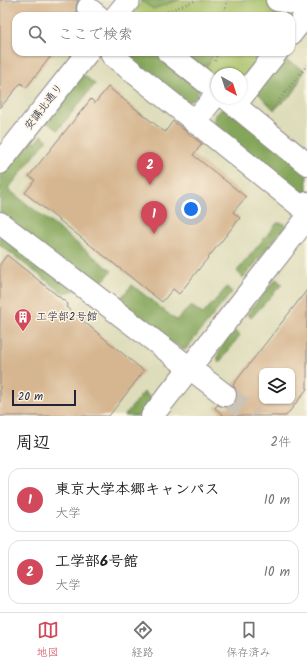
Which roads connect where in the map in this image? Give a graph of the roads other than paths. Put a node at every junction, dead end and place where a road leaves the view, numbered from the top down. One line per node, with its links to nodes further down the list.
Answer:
1 (129, 0): 4 (lane)
2 (277, 0): 3 (lane)
3 (306, 0)
4 (119, 12)
5 (307, 14): 6 (lane)
6 (295, 29)
7 (85, 56): 16 (lane, 安講北通り)
8 (113, 56): 15 (lane)
9 (173, 56): 12 (lane)
10 (273, 56): 11 (lane)
11 (247, 85)
12 (211, 88)
13 (211, 101): 15 (lane)
14 (234, 104): 17 (lane)
15 (194, 122): 18 (lane)
16 (0, 162)
17 (307, 164)
18 (307, 203)
19 (307, 218): 21 (lane)
20 (0, 222): 21 (lane)
21 (189, 369): 22 (lane); 23 (lane)
22 (225, 395)
23 (152, 416)

